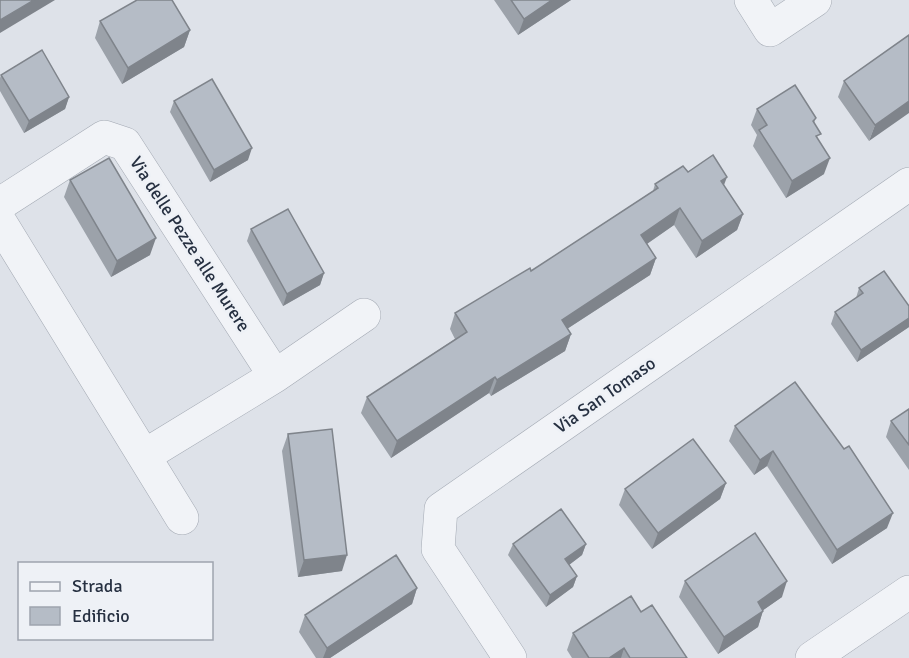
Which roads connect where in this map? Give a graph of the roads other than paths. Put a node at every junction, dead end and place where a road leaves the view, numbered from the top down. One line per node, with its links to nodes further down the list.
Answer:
1 (751, 0): 2 (street)
2 (815, 0)
3 (909, 184): 11 (street, Via San Tomaso)
4 (0, 204): 7 (street, Via delle Pezze alle Murere)
5 (0, 222): 8 (street)
6 (364, 315): 7 (street)
7 (275, 376): 8 (street)
8 (144, 456): 9 (street)
9 (182, 518)
10 (909, 592): 12 (street)
11 (510, 658)
12 (812, 658)

